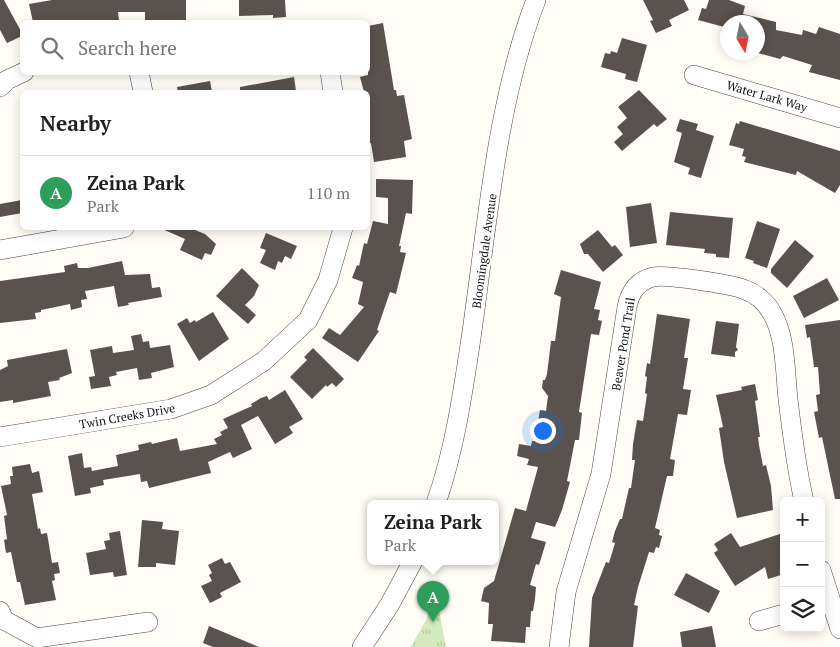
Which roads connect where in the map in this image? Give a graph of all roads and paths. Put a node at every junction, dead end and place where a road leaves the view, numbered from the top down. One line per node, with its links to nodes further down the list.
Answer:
1 (536, 0): 15 (street, Bloomingdale Avenue)
2 (20, 74): 6 (street)
3 (140, 75): 7 (street)
4 (330, 75): 8 (street)
5 (694, 75): 9 (street, Water Lark Way)
6 (0, 87)
7 (143, 90)
8 (333, 90)
9 (840, 118)
10 (113, 230): 12 (street)
11 (342, 230): 13 (street, Twin Creeks Drive)
12 (0, 250)
13 (0, 437)
14 (803, 497): 24 (street, Beaver Pond Trail)
15 (437, 500)
16 (411, 565): 23 (street)
17 (825, 601): 22 (street)
18 (0, 611): 21 (street)
19 (780, 615): 20 (street)
20 (759, 621)
21 (148, 622)
22 (840, 629)
23 (362, 647)
24 (559, 647)

